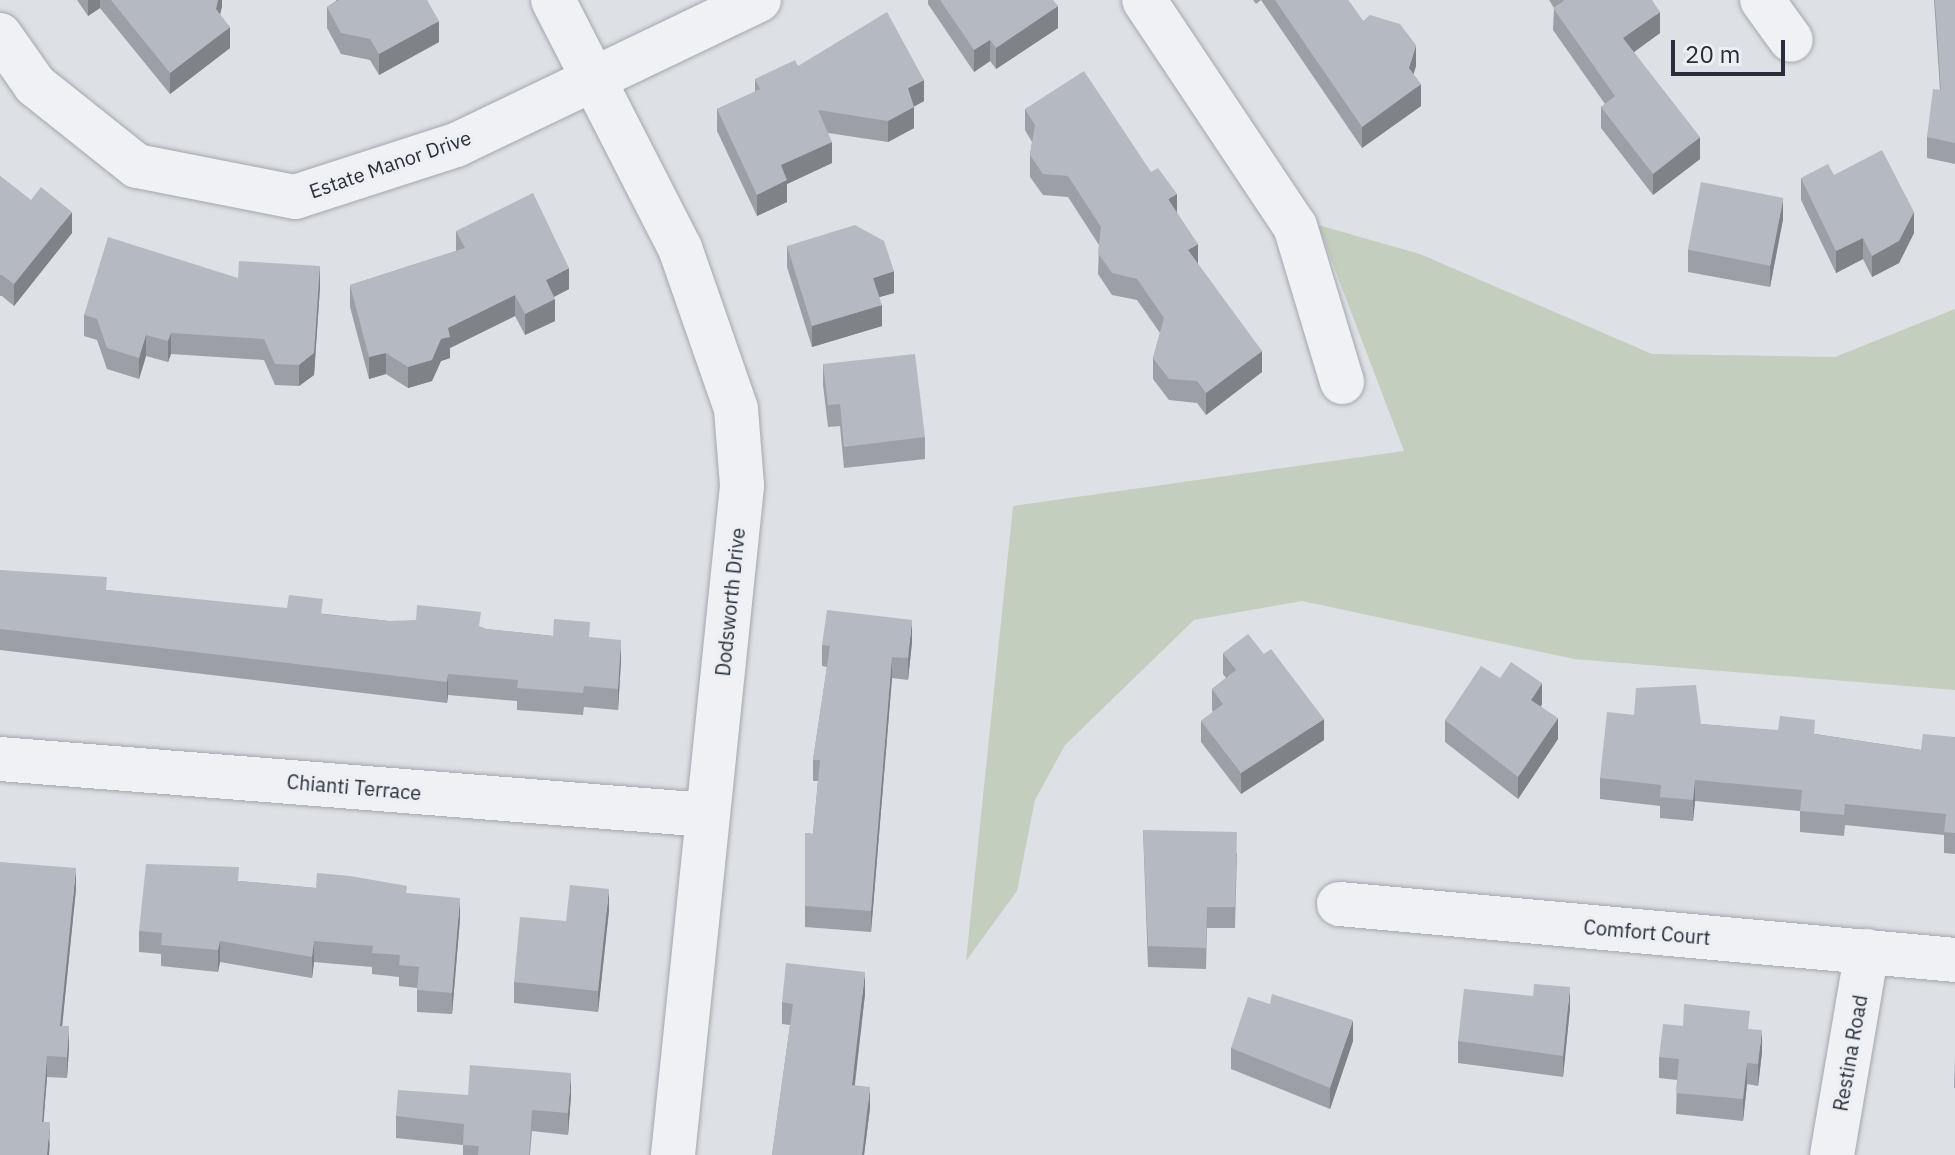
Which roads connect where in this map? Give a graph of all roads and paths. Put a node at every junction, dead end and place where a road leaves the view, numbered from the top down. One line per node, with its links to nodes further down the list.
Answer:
1 (553, 0): 7 (street, Dodsworth Drive)
2 (759, 0): 7 (street, Estate Manor Drive)
3 (1144, 0): 8 (street)
4 (1762, 0): 6 (street)
5 (0, 35): 7 (street, Estate Manor Drive)
6 (1791, 40)
7 (591, 80): 10 (street, Dodsworth Drive)
8 (1342, 382)
9 (0, 759): 10 (street, Chianti Terrace)
10 (707, 815): 14 (street, Dodsworth Drive)
11 (1339, 904): 12 (street, Comfort Court)
12 (1867, 951): 13 (street, Comfort Court); 15 (street, Restina Road)
13 (1955, 960)
14 (673, 1155)
15 (1832, 1155)

